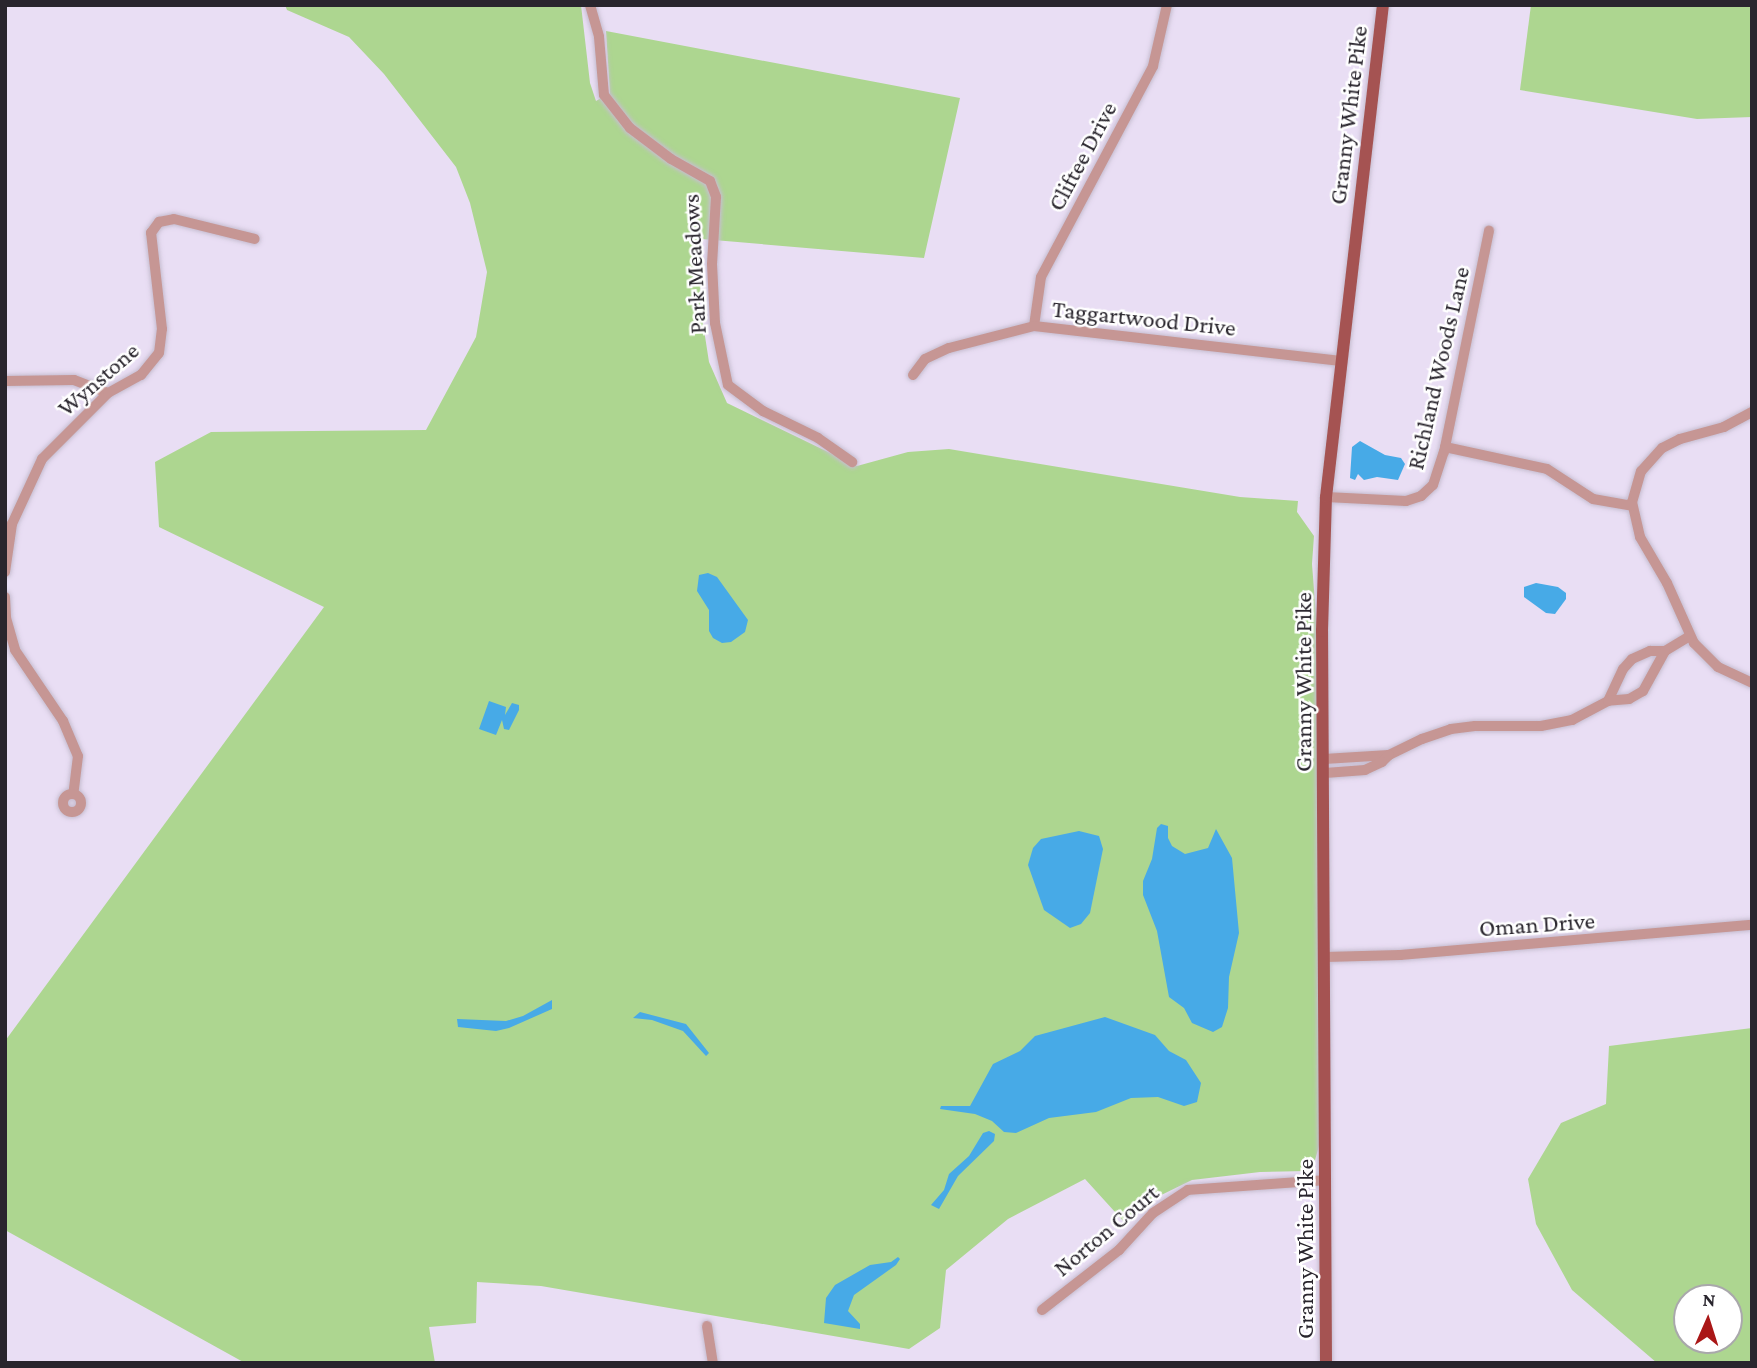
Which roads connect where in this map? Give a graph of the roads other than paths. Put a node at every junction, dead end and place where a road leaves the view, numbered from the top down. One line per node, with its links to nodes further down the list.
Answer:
1 (590, 5): 13 (street, Park Meadows)
2 (1167, 5): 6 (street, Cliftee Drive)
3 (1383, 5): 7 (main road, Granny White Pike)
4 (1489, 231): 12 (street, Richland Woods Lane)
5 (256, 239): 10 (street, Wynstone)
6 (1034, 326): 7 (street, Taggartwood Drive); 8 (street, Taggartwood Drive)
7 (1341, 361): 14 (main road, Granny White Pike)
8 (913, 374)
9 (5, 381): 10 (street)
10 (108, 393): 16 (street, Wynstone)
11 (1752, 412): 15 (street)
12 (1445, 447): 14 (street, Richland Woods Lane); 15 (street)
13 (852, 462)
14 (1326, 497): 23 (main road, Granny White Pike)
15 (1632, 506): 18 (street)
16 (5, 572)
17 (5, 597): 25 (street)
18 (1690, 636): 19 (street); 20 (street)
19 (1665, 651): 21 (street); 21 (street)
20 (1752, 683)
21 (1608, 701): 22 (street)
22 (1389, 755): 23 (street); 24 (street)
23 (1324, 759): 24 (main road, Granny White Pike)
24 (1325, 773): 27 (main road, Granny White Pike)
25 (73, 793)
26 (1752, 925): 27 (street, Oman Drive)
27 (1325, 957): 28 (main road, Granny White Pike)
28 (1326, 1180): 29 (street, Norton Court); 32 (main road, Granny White Pike)
29 (1042, 1310)
30 (707, 1326): 31 (street)
31 (713, 1363)
32 (1326, 1363)

